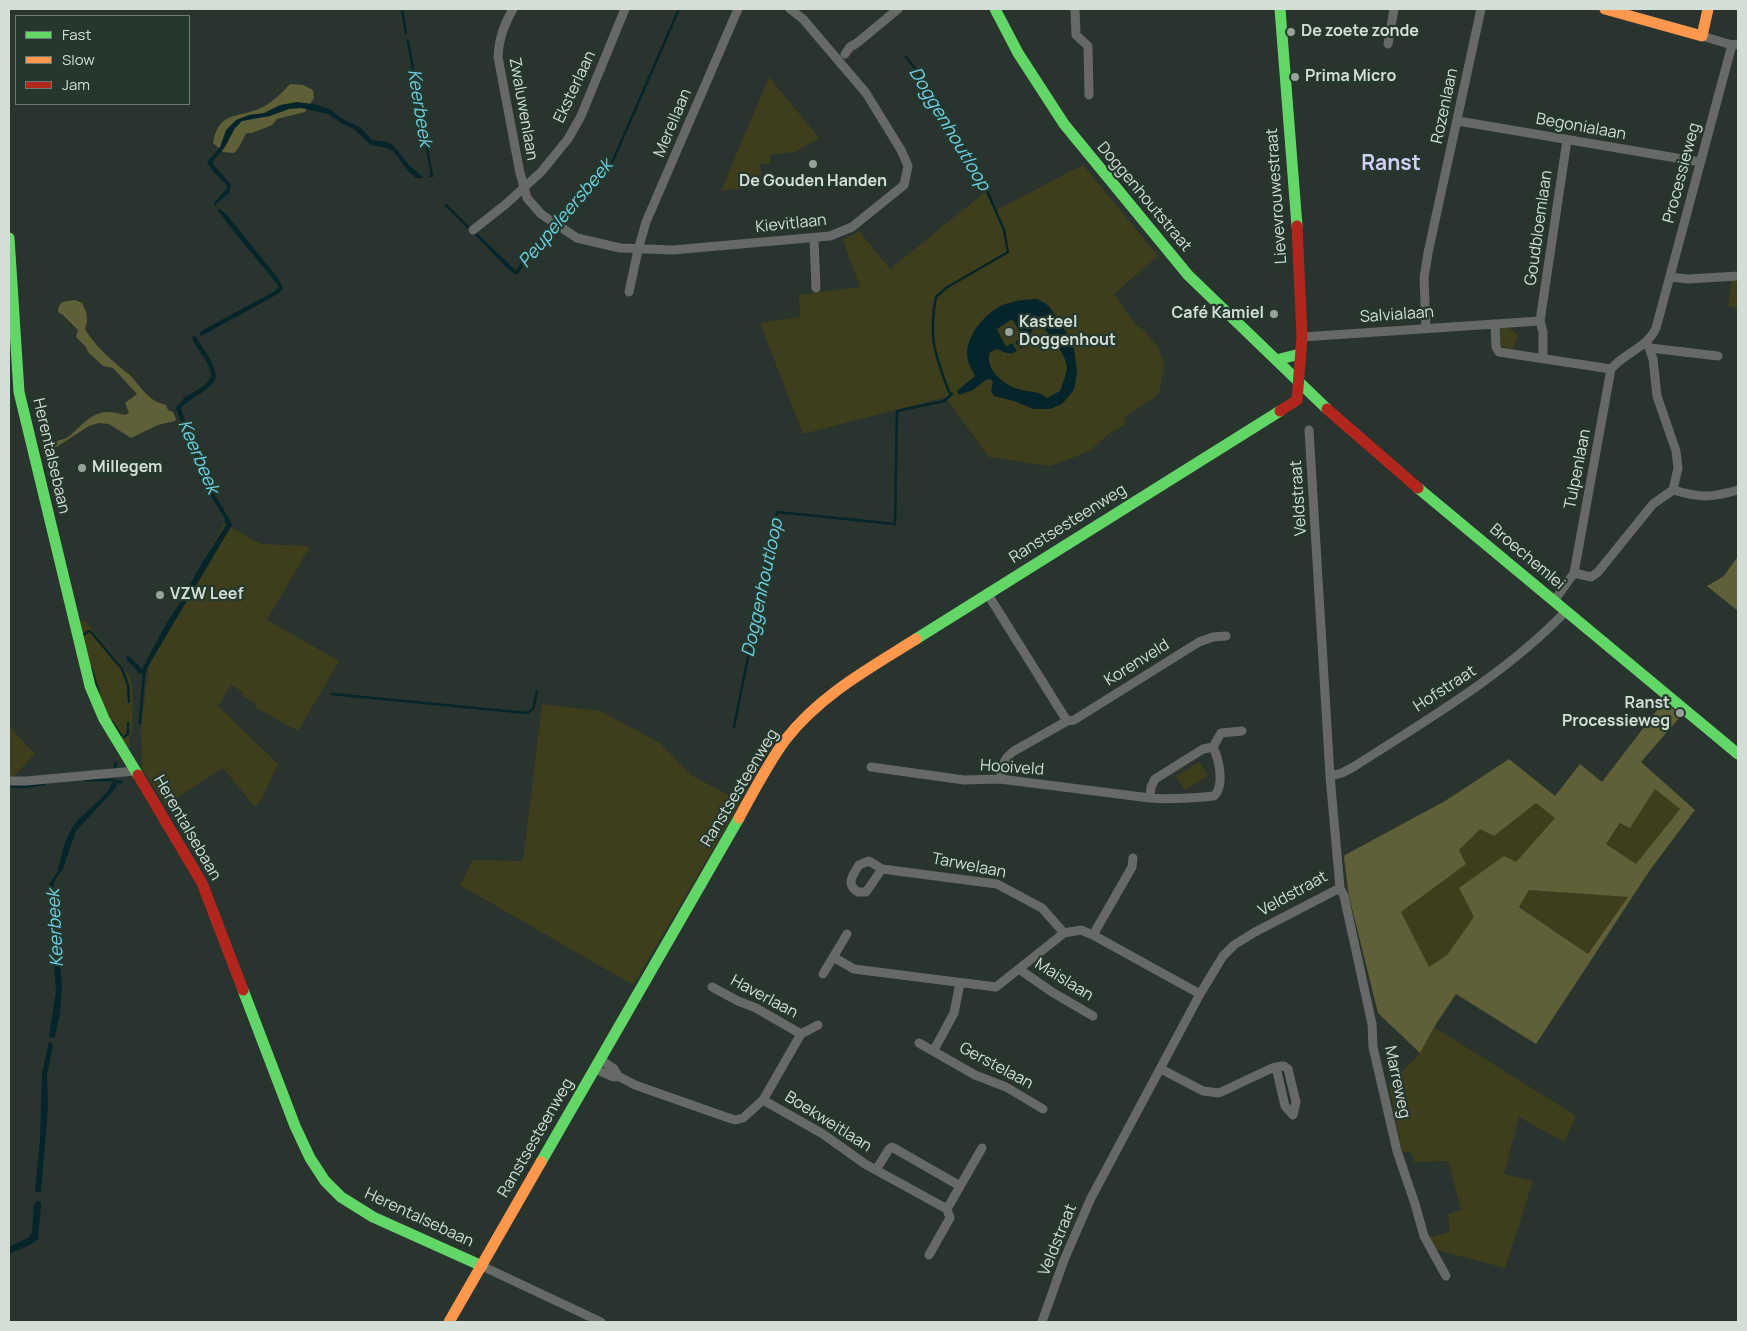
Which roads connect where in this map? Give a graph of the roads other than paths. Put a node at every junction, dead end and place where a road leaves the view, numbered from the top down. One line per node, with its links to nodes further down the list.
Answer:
1 (513, 9): 21 (street, Zwaluwenlaan)
2 (625, 9): 21 (street, Eksterlaan)
3 (738, 9): 25 (street, Merellaan)
4 (790, 9): 16 (street, Kievitlaan)
5 (898, 9): 16 (street)
6 (996, 9): 38 (street, Doggenhoutstraat)
7 (1075, 9): 17 (street)
8 (1280, 9): 33 (street, Lievevrouwestraat)
9 (1394, 9): 14 (street)
10 (1482, 9): 18 (street, Rozenlaan)
11 (1605, 9): 13 (street)
12 (1708, 9): 13 (street)
13 (1702, 36): 15 (street)
14 (1388, 44)
15 (1735, 44): 20 (street, Processieweg)
16 (842, 57): 24 (street, Kievitlaan)
17 (1089, 95)
18 (1458, 121): 19 (street, Begonialaan); 32 (street, Rozenlaan)
19 (1567, 140): 20 (street, Begonialaan); 30 (street, Goudbloemlaan)
20 (1700, 162): 27 (street, Processieweg)
21 (523, 188): 22 (street, Eksterlaan); 25 (street, Kievitlaan)
22 (473, 230)
23 (9, 238): 54 (street, Herentalsebaan)
24 (814, 239): 25 (street, Kievitlaan); 28 (street)
25 (638, 250): 29 (street)
26 (1738, 276): 27 (street)
27 (1670, 277): 34 (street, Processieweg)
28 (816, 288)
29 (629, 292)
30 (1540, 321): 31 (street, Salvialaan); 37 (street, Goudbloemlaan)
31 (1495, 324): 32 (street, Salvialaan); 37 (street)
32 (1426, 328): 33 (street, Salvialaan)
33 (1302, 337): 35 (street, Lievevrouwestraat)
34 (1649, 345): 36 (street); 39 (street); 42 (street)
35 (1300, 354): 38 (street); 40 (street, Lievevrouwestraat)
36 (1718, 356)
37 (1543, 358): 39 (street)
38 (1276, 360): 40 (street, Doggenhoutstraat)
39 (1611, 370): 44 (street, Tulpenlaan)
40 (1298, 382): 45 (street, Ranstsesteenweg); 46 (street, Broechemlei)
41 (1310, 430): 55 (street, Veldstraat)
42 (1673, 490): 43 (street); 44 (street)
43 (1738, 490)
44 (1574, 574): 46 (street)
45 (988, 593): 49 (street); 76 (street, Ranstsesteenweg)
46 (1554, 600): 47 (street, Broechemlei)
47 (1566, 611): 52 (street, Broechemlei); 55 (street, Hofstraat)
48 (1226, 636): 49 (street, Korenveld)
49 (1067, 721): 56 (street, Korenveld)
50 (1242, 731): 51 (street)
51 (1213, 747): 58 (street); 58 (street, Hooiveld)
52 (1738, 754)
53 (871, 768): 56 (street, Hooiveld)
54 (135, 771): 57 (street); 86 (street, Herentalsebaan)
55 (1330, 776): 61 (street, Veldstraat)
56 (1000, 779): 58 (street, Hooiveld)
57 (9, 780)
58 (1150, 798)
59 (1133, 858): 64 (street)
60 (882, 868): 62 (street, Tarwelaan)
61 (1340, 888): 70 (street, Veldstraat); 87 (street, Marreweg)
62 (1064, 933): 64 (street); 66 (street)
63 (847, 934): 65 (street)
64 (1093, 935): 70 (street)
65 (833, 958): 67 (street); 68 (street)
66 (1019, 969): 68 (street); 71 (street, Maislaan)
67 (823, 974)
68 (960, 983): 75 (street, Gerstelaan)
69 (712, 987): 73 (street, Haverlaan)
70 (1200, 994): 78 (street, Veldstraat)
71 (1093, 1016)
72 (818, 1025): 73 (street)
73 (801, 1034): 79 (street)
74 (919, 1043): 75 (street, Gerstelaan)
75 (934, 1050): 80 (street, Gerstelaan)
76 (597, 1064): 79 (street); 86 (street, Ranstsesteenweg)
77 (1276, 1067): 77 (street); 78 (street)
78 (1161, 1068): 90 (street, Veldstraat)
79 (763, 1100): 82 (street, Boekweitlaan)
80 (1043, 1109)
81 (982, 1148): 83 (street)
82 (876, 1170): 83 (street, Boekweitlaan); 84 (street, Boekweitlaan)
83 (960, 1186): 84 (street)
84 (947, 1209): 85 (street)
85 (929, 1255)
86 (482, 1266): 88 (street, Ranstsesteenweg); 89 (street, Herentalsebaan)
87 (1446, 1276)
88 (449, 1322)
89 (602, 1322)
90 (1042, 1322)

